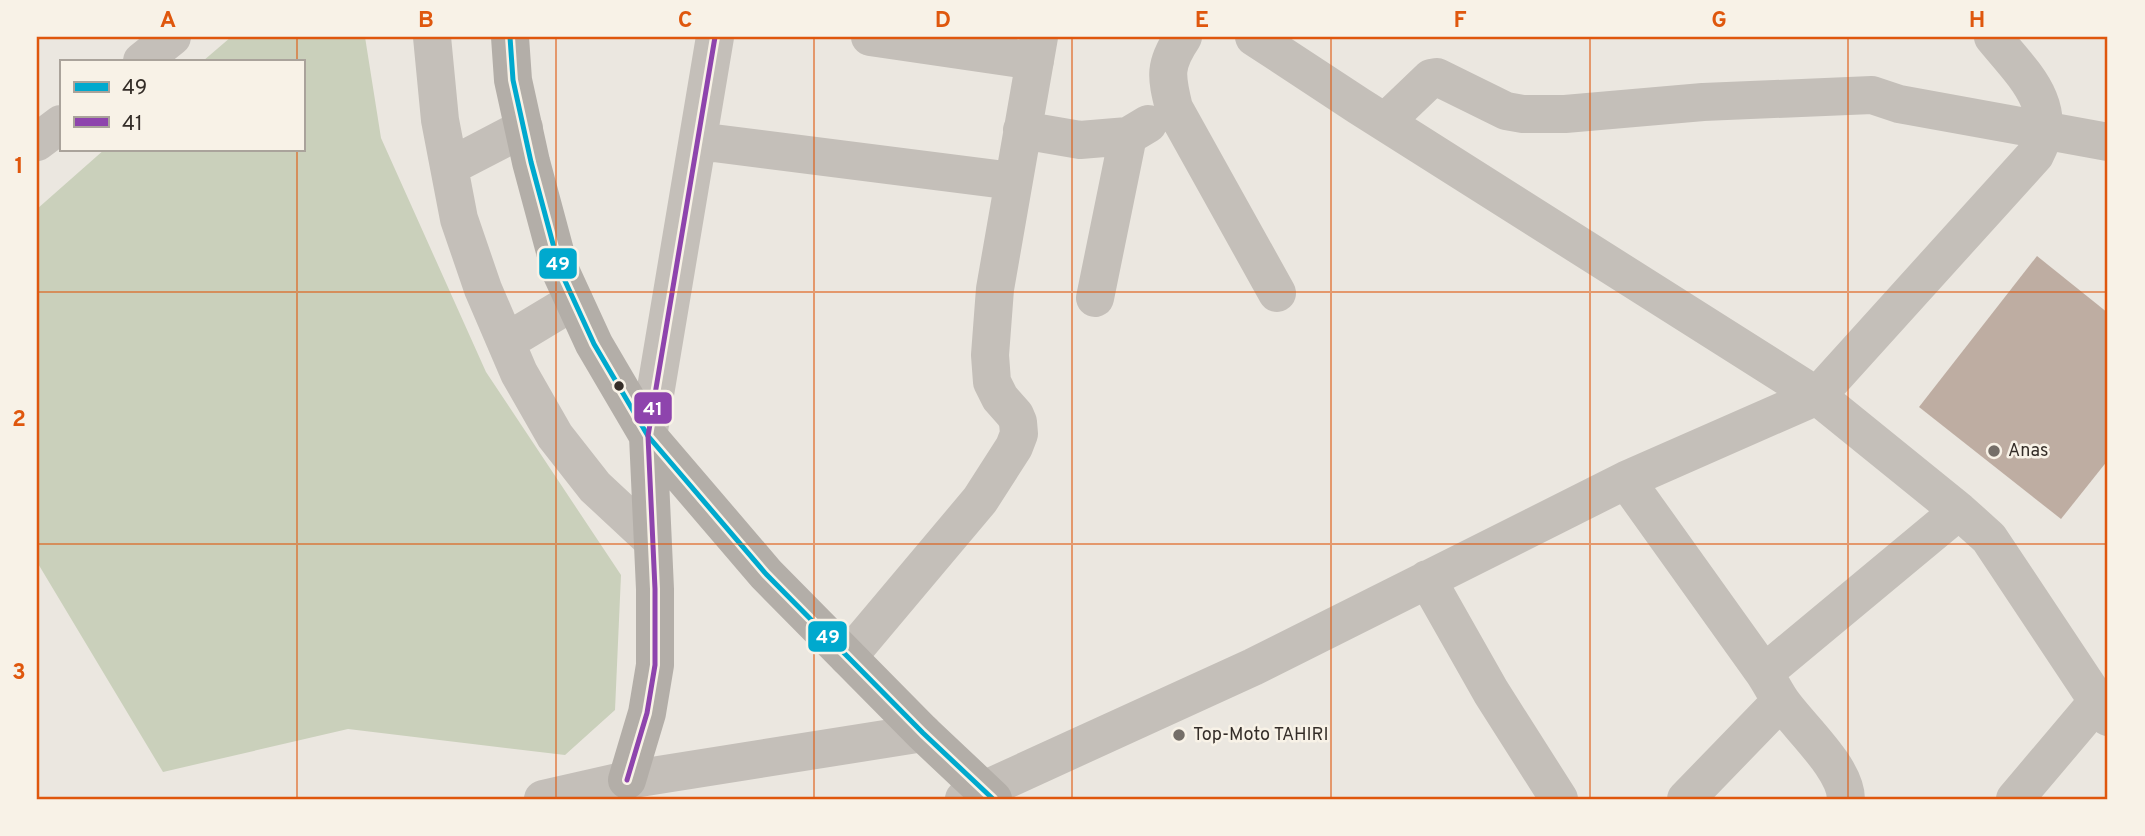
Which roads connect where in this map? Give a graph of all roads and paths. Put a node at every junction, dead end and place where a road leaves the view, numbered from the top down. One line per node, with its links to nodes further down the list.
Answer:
1 (172, 37): 10 (street)
2 (432, 37): 21 (street)
3 (510, 37): 14 (main road)
4 (715, 37): 18 (street)
5 (870, 37): 9 (street)
6 (1183, 37): 11 (street)
7 (1254, 37): 12 (street)
8 (1993, 37): 16 (street)
9 (1037, 49): 15 (street)
10 (143, 60)
11 (1174, 108): 17 (street); 23 (street)
12 (1385, 122): 16 (street); 27 (street)
13 (60, 125): 19 (street)
14 (524, 128): 21 (street); 25 (main road)
15 (1022, 130): 17 (street); 22 (street)
16 (2044, 131): 20 (street); 27 (street)
17 (1128, 136): 24 (street)
18 (698, 141): 22 (street); 28 (street)
19 (37, 142)
20 (2108, 142)
21 (449, 167): 26 (street)
22 (1013, 181): 33 (street)
23 (1277, 293)
24 (1095, 298)
25 (574, 301): 26 (street); 28 (main road)
26 (506, 342): 31 (street)
27 (1817, 396): 29 (street); 30 (street)
28 (648, 436): 31 (main road); 33 (main road)
29 (1626, 480): 32 (street); 34 (street)
30 (1959, 511): 34 (street); 35 (street)
31 (652, 540): 37 (main road)
32 (1427, 579): 38 (street); 40 (street)
33 (848, 657): 36 (main road)
34 (1773, 687): 41 (street); 42 (street)
35 (2103, 709): 43 (street)
36 (923, 733): 37 (street); 38 (main road)
37 (627, 780): 39 (street)
38 (980, 796)
39 (543, 799)
40 (1559, 799)
41 (1686, 799)
42 (1846, 799)
43 (2015, 799)

